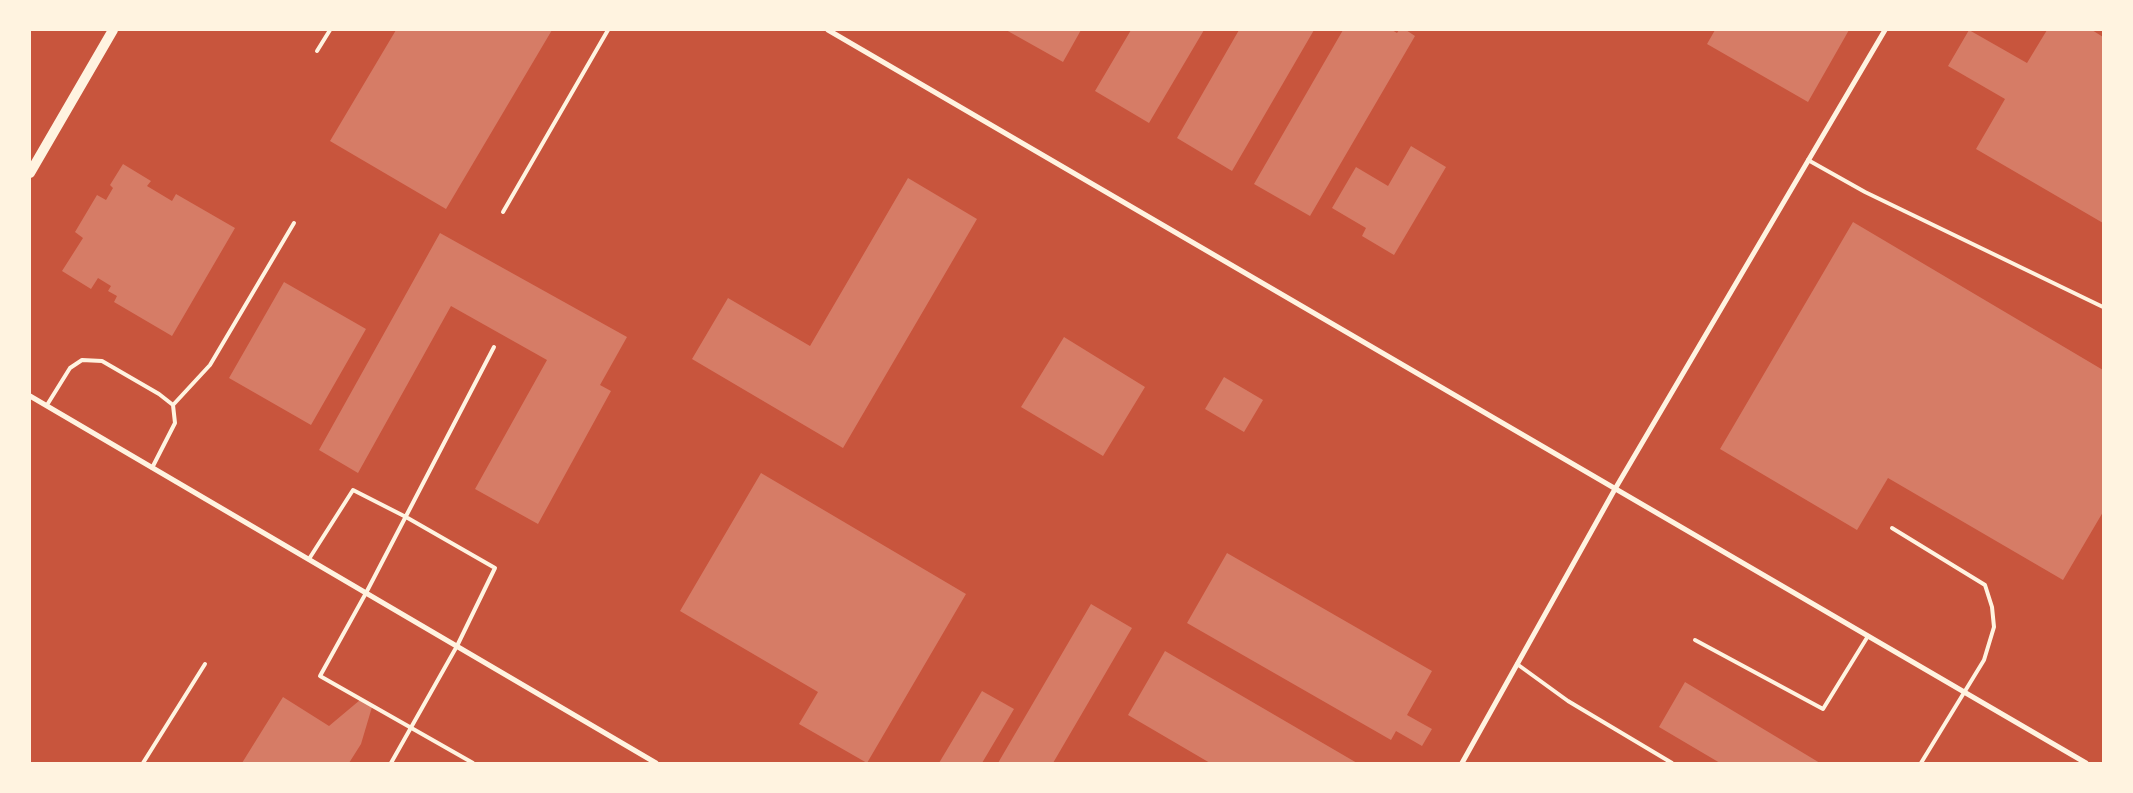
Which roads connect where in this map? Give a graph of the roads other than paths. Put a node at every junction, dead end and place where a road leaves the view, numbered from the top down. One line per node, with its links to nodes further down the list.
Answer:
1 (113, 30): 8 (main road)
2 (330, 30): 6 (lane)
3 (608, 30): 9 (lane)
4 (828, 30): 17 (street)
5 (1885, 30): 7 (street)
6 (317, 52)
7 (1808, 160): 11 (lane); 17 (street)
8 (30, 173)
9 (503, 212)
10 (294, 222): 14 (lane)
11 (2103, 307)
12 (494, 347): 18 (lane)
13 (30, 396): 15 (street)
14 (173, 405): 15 (lane); 16 (lane)
15 (47, 406): 16 (street)
16 (152, 468): 20 (street)
17 (1615, 489): 22 (street); 26 (street)
18 (406, 517): 20 (lane); 21 (lane); 24 (lane)
19 (1892, 528): 27 (lane)
20 (309, 560): 21 (street)
21 (366, 593): 24 (street); 28 (lane)
22 (1868, 636): 23 (lane); 27 (street)
23 (1695, 640)
24 (457, 646): 28 (lane); 32 (street)
25 (205, 664): 29 (lane)
26 (1517, 664): 33 (street); 34 (lane)
27 (1963, 692): 35 (lane); 36 (street)
28 (412, 726): 30 (lane); 31 (lane)
29 (143, 763)
30 (391, 763)
31 (473, 763)
32 (656, 763)
33 (1462, 763)
34 (1672, 763)
35 (1921, 763)
36 (2086, 763)

